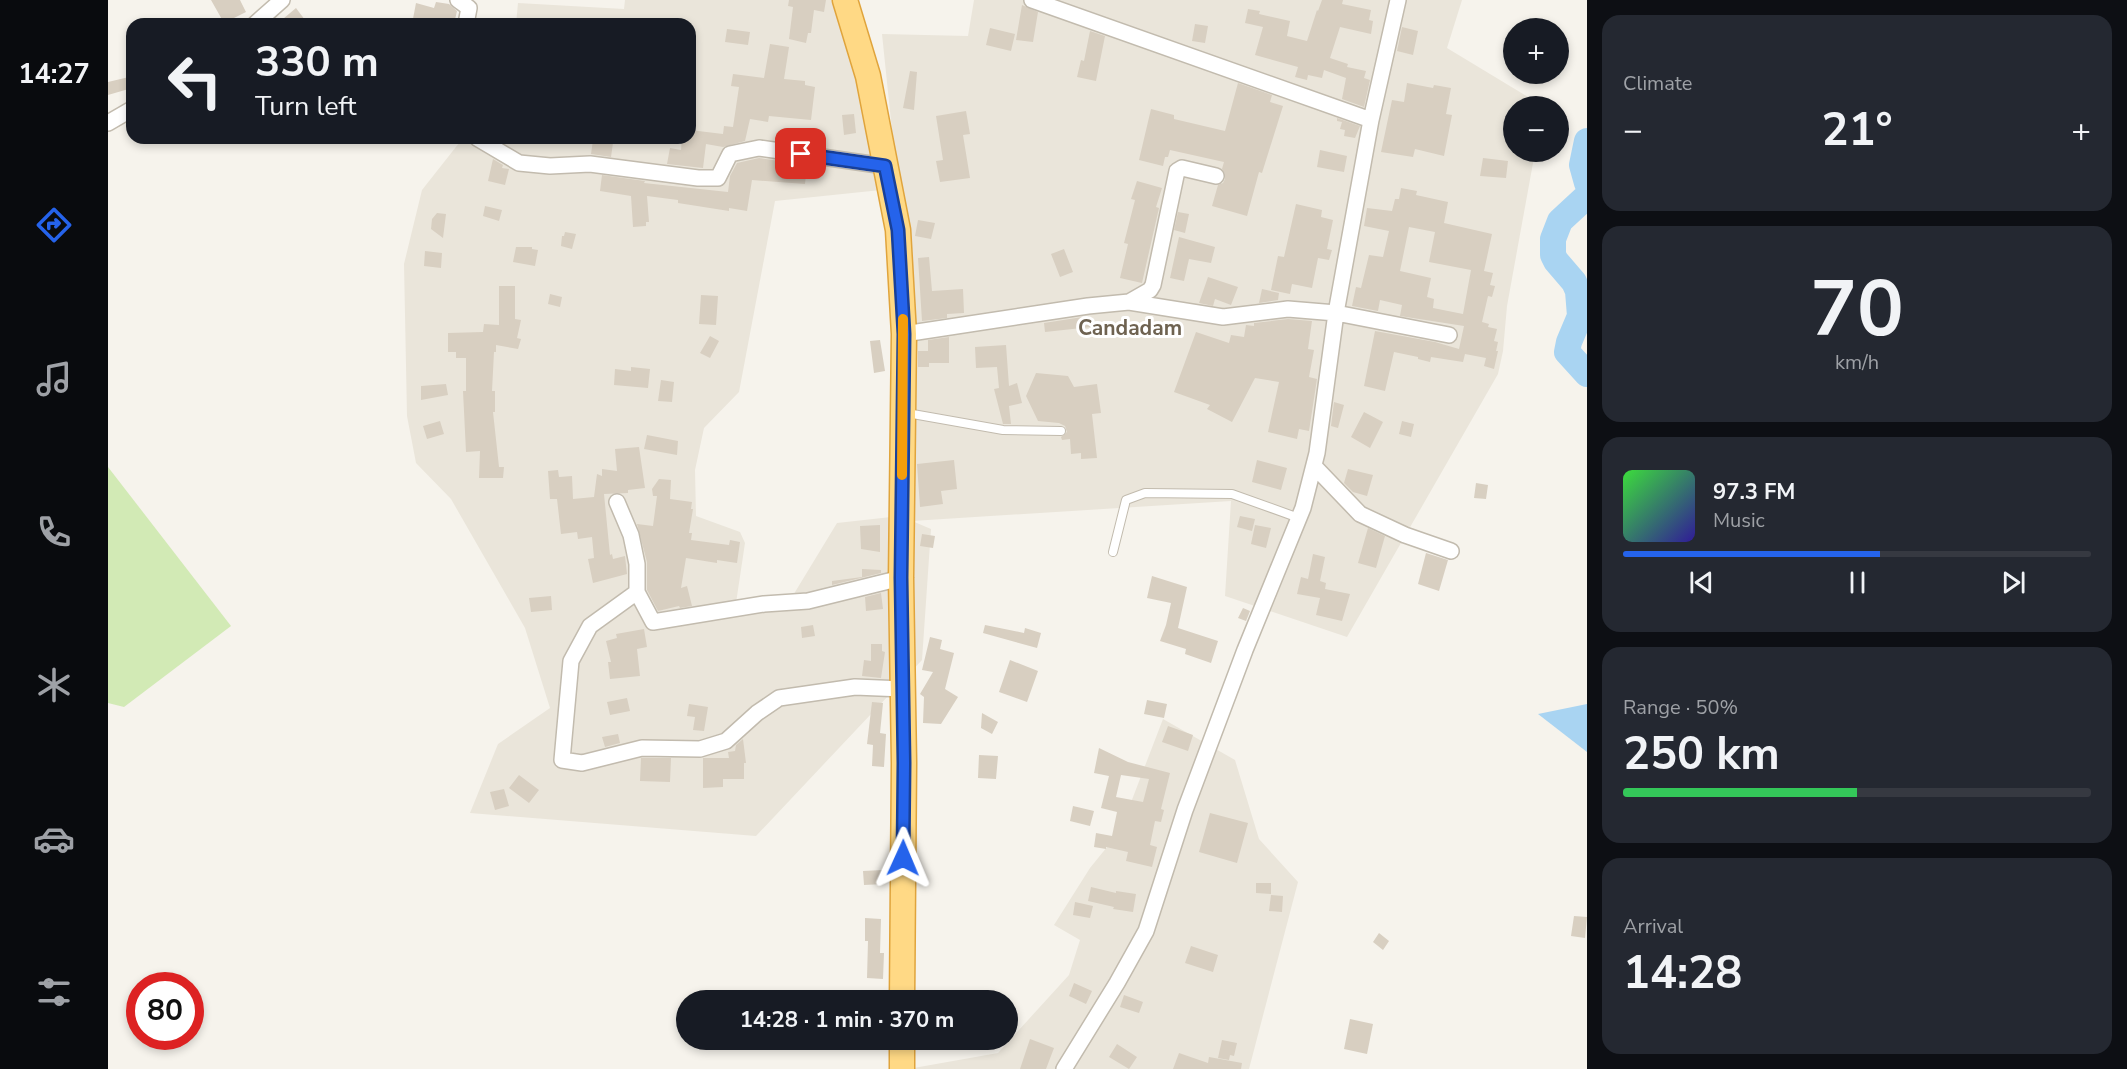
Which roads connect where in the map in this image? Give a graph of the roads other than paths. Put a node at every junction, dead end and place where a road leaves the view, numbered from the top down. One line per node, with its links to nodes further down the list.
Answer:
1 (282, 0): 6 (street)
2 (458, 0): 7 (street)
3 (845, 0): 12 (highway)
4 (1032, 0): 9 (street)
5 (1398, 0): 9 (street)
6 (262, 18)
7 (468, 18)
8 (126, 112): 10 (street)
9 (1371, 120): 15 (street)
10 (108, 123)
11 (487, 144): 12 (street)
12 (885, 166): 16 (highway)
13 (1216, 176): 14 (street)
14 (1129, 302): 15 (street); 16 (street)
15 (1336, 313): 17 (street); 20 (street)
16 (904, 334): 18 (highway)
17 (1449, 335)
18 (903, 412): 19 (lane); 25 (highway)
19 (1061, 431)
20 (1314, 466): 22 (street); 23 (street)
21 (617, 502): 26 (street)
22 (1299, 518): 24 (lane); 31 (street)
23 (1451, 551)
24 (1113, 552)
25 (901, 578): 26 (street); 27 (highway)
26 (637, 592): 27 (street)
27 (903, 689): 28 (highway)
28 (902, 990)
29 (902, 1050): 30 (highway)
30 (902, 1069)
31 (1064, 1069)

